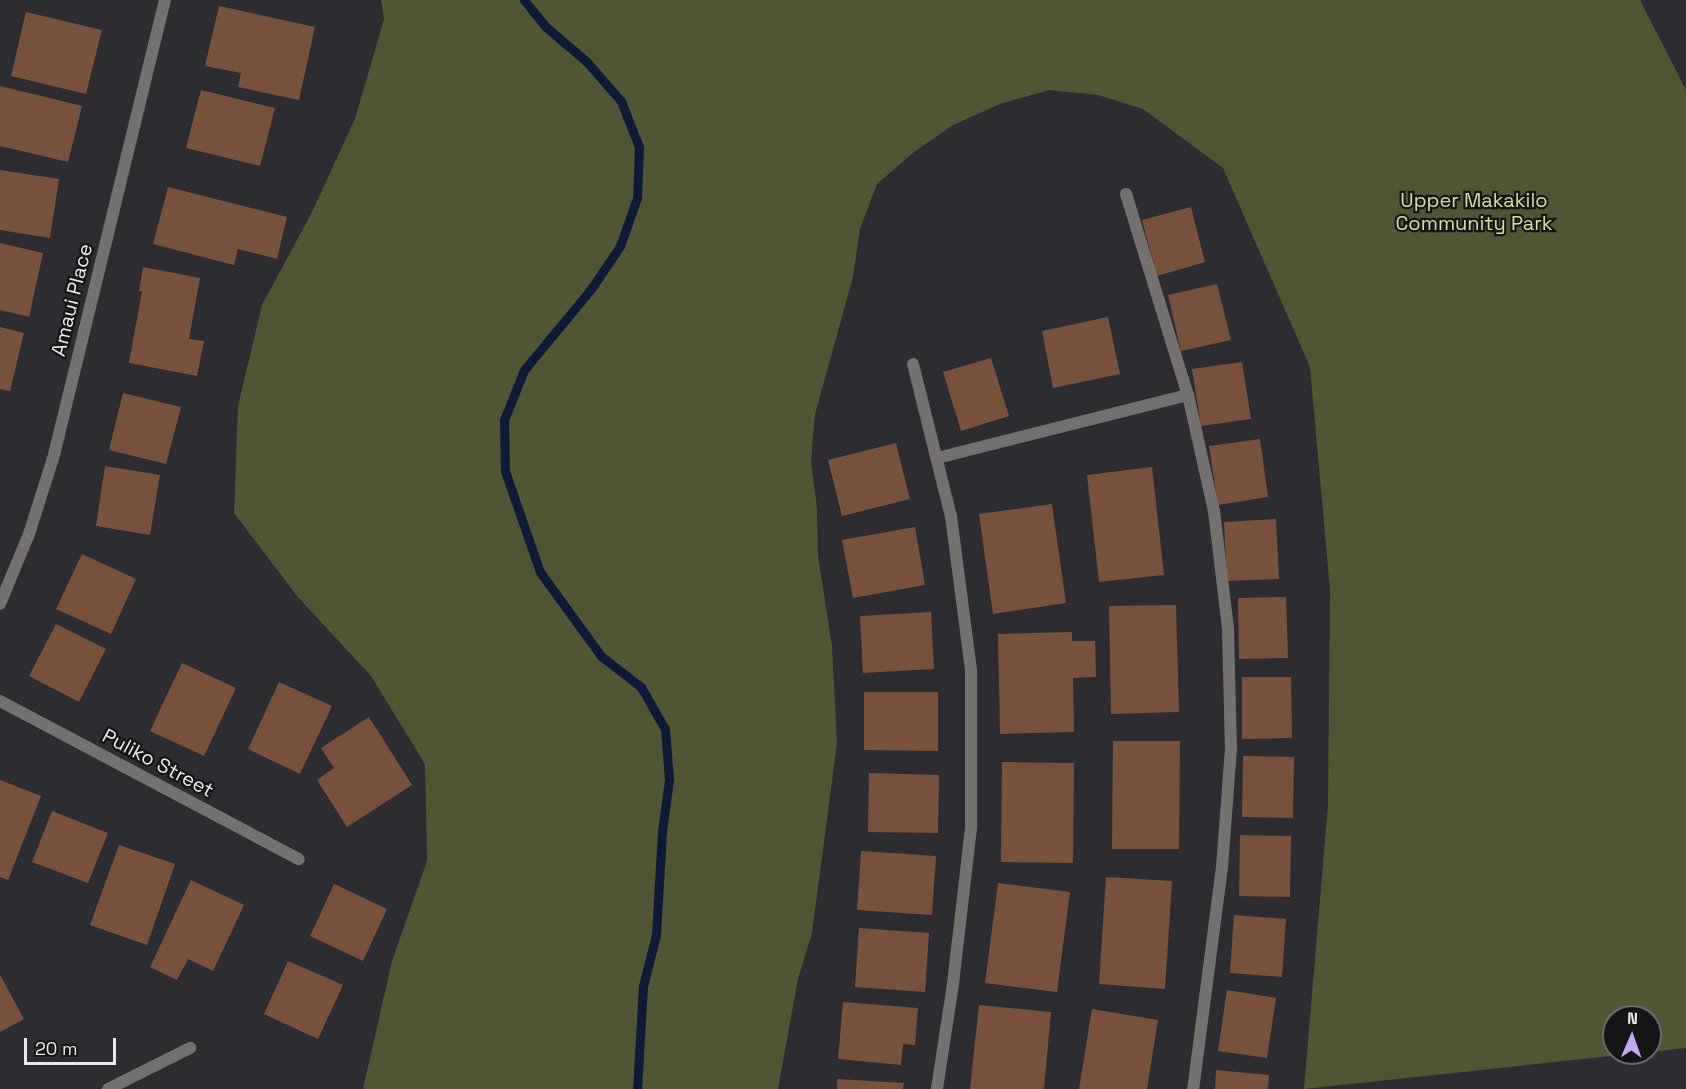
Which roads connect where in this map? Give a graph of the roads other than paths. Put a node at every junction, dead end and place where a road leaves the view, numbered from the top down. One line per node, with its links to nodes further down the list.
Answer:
1 (165, 0): 6 (street, Amaui Place)
2 (1126, 194): 4 (street)
3 (913, 363): 5 (street)
4 (1188, 394): 5 (street); 12 (street)
5 (937, 458): 11 (street)
6 (0, 603)
7 (0, 701): 8 (street, Puliko Street)
8 (299, 859)
9 (190, 1048): 10 (street)
10 (108, 1089)
11 (937, 1089)
12 (1193, 1089)

